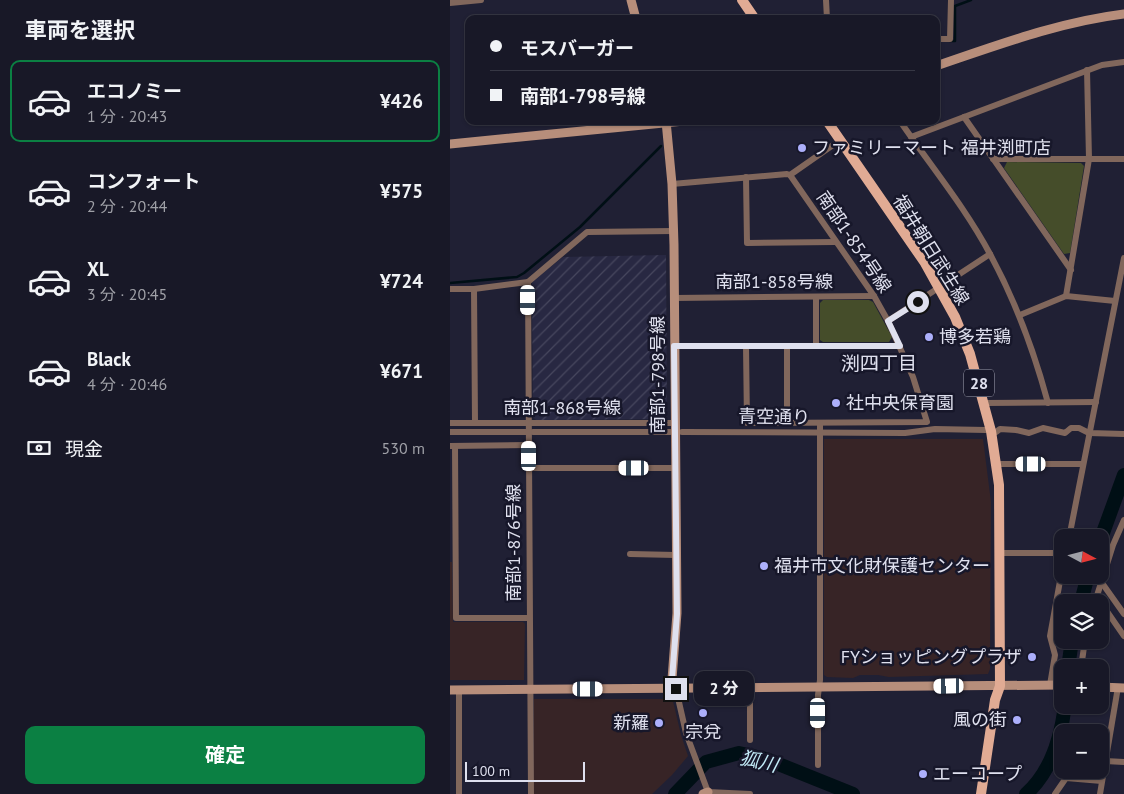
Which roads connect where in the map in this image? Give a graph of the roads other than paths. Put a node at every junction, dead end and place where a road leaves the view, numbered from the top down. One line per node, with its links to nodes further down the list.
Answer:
1 (472, 0): 2 (street); 7 (street)
2 (481, 0)
3 (631, 0): 9 (street)
4 (742, 0): 10 (main road)
5 (826, 0): 11 (street)
6 (951, 0): 12 (street)
7 (450, 3)
8 (1124, 14): 14 (street)
9 (635, 15)
10 (752, 15)
11 (827, 15)
12 (940, 38)
13 (1124, 62): 15 (street)
14 (940, 65)
15 (1087, 70): 16 (street); 25 (street)
16 (964, 117): 21 (street); 24 (street)
17 (637, 125): 22 (street)
18 (666, 125): 29 (street, 南部1-798号線)
19 (830, 125): 36 (main road, 福井朝日武生線 / 28)
20 (903, 125): 21 (street)
21 (911, 137): 32 (street)
22 (450, 144)
23 (833, 145): 27 (street)
24 (993, 159): 25 (street); 34 (street)
25 (1089, 159): 26 (street); 34 (street)
26 (1124, 160)
27 (790, 175): 28 (street); 31 (street, 南部1-854号線)
28 (746, 177): 29 (street); 31 (street)
29 (672, 184): 30 (street, 南部1-798号線)
30 (673, 231): 35 (street); 42 (street, 南部1-798号線)
31 (835, 242): 39 (street, 南部1-854号線)
32 (990, 254): 36 (street); 44 (street)
33 (1124, 258): 43 (street)
34 (1071, 270): 40 (street)
35 (528, 282): 38 (street); 57 (street, 南部1-876号線)
36 (940, 288): 45 (street); 52 (main road, 福井朝日武生線 / 28)
37 (450, 289): 38 (street)
38 (474, 289): 55 (street)
39 (874, 296): 41 (street, 南部1-858号線); 45 (street, 南部1-854号線)
40 (1066, 296): 43 (street); 44 (street)
41 (816, 297): 42 (street, 南部1-858号線); 46 (street)
42 (674, 298): 47 (street, 南部1-798号線)
43 (1116, 301): 51 (street)
44 (1020, 315): 53 (street)
45 (888, 321): 50 (street, 南部1-854号線)
46 (816, 345): 49 (street); 50 (street)
47 (674, 346): 48 (street); 59 (street, 南部1-798号線)
48 (746, 346): 49 (street); 56 (street, 南部1-854号線)
49 (787, 346): 56 (street)
50 (900, 346): 58 (street, 南部1-854号線)
51 (1096, 402): 53 (street); 67 (street)
52 (985, 403): 53 (street); 71 (main road, 福井朝日武生線 / 28)
53 (1048, 403)
54 (450, 423): 55 (street, 南部1-868号線)
55 (475, 423): 57 (street, 南部1-868号線)
56 (787, 423): 58 (street, 南部1-854号線)
57 (529, 424): 59 (street, 南部1-868号線); 69 (street, 南部1-876号線)
58 (820, 424): 66 (street)
59 (672, 427): 63 (street); 74 (street, 南部1-798号線)
60 (986, 430): 66 (street, 青空通り)
61 (450, 432): 62 (street)
62 (526, 432)
63 (533, 432)
64 (682, 432): 66 (street, 青空通り)
65 (996, 432): 67 (street)
66 (819, 433): 92 (street)
67 (1089, 433): 68 (street); 72 (street)
68 (1123, 434)
69 (529, 445): 70 (street); 73 (street, 南部1-876号線)
70 (453, 446): 86 (street)
71 (996, 464): 72 (street); 77 (main road, 福井朝日武生線 / 28)
72 (1083, 464): 76 (street)
73 (528, 468): 74 (street); 86 (street, 南部1-876号線)
74 (675, 468): 80 (street, 南部1-798号線)
75 (1124, 520): 81 (street)
76 (1071, 529)
77 (1000, 553): 78 (street); 90 (main road, 福井朝日武生線 / 28)
78 (1054, 553)
79 (630, 554): 80 (street)
80 (676, 555): 94 (street, 南部1-798号線)
81 (1109, 559)
82 (1059, 584): 88 (street)
83 (1103, 584): 84 (street)
84 (1124, 614)
85 (1109, 617): 87 (street)
86 (529, 618): 96 (street, 南部1-876号線)
87 (1124, 636)
88 (1055, 659)
89 (1054, 685): 90 (street)
90 (1000, 686): 92 (street); 107 (main road, 福井朝日武生線 / 28)
91 (750, 688): 92 (street); 94 (street); 97 (street)
92 (819, 688): 101 (street)
93 (1121, 688): 98 (street)
94 (676, 689): 96 (street); 103 (street)
95 (455, 690): 96 (street); 104 (street)
96 (530, 690): 105 (street, 南部1-876号線)
97 (750, 740)
98 (1109, 743)
99 (1109, 761): 100 (street)
100 (1124, 762)
101 (818, 766)
102 (1102, 781): 108 (street); 109 (street)
103 (705, 793): 106 (street)
104 (459, 794)
105 (531, 794)
106 (750, 794)
107 (981, 794)
108 (1055, 794)
109 (1100, 794)

